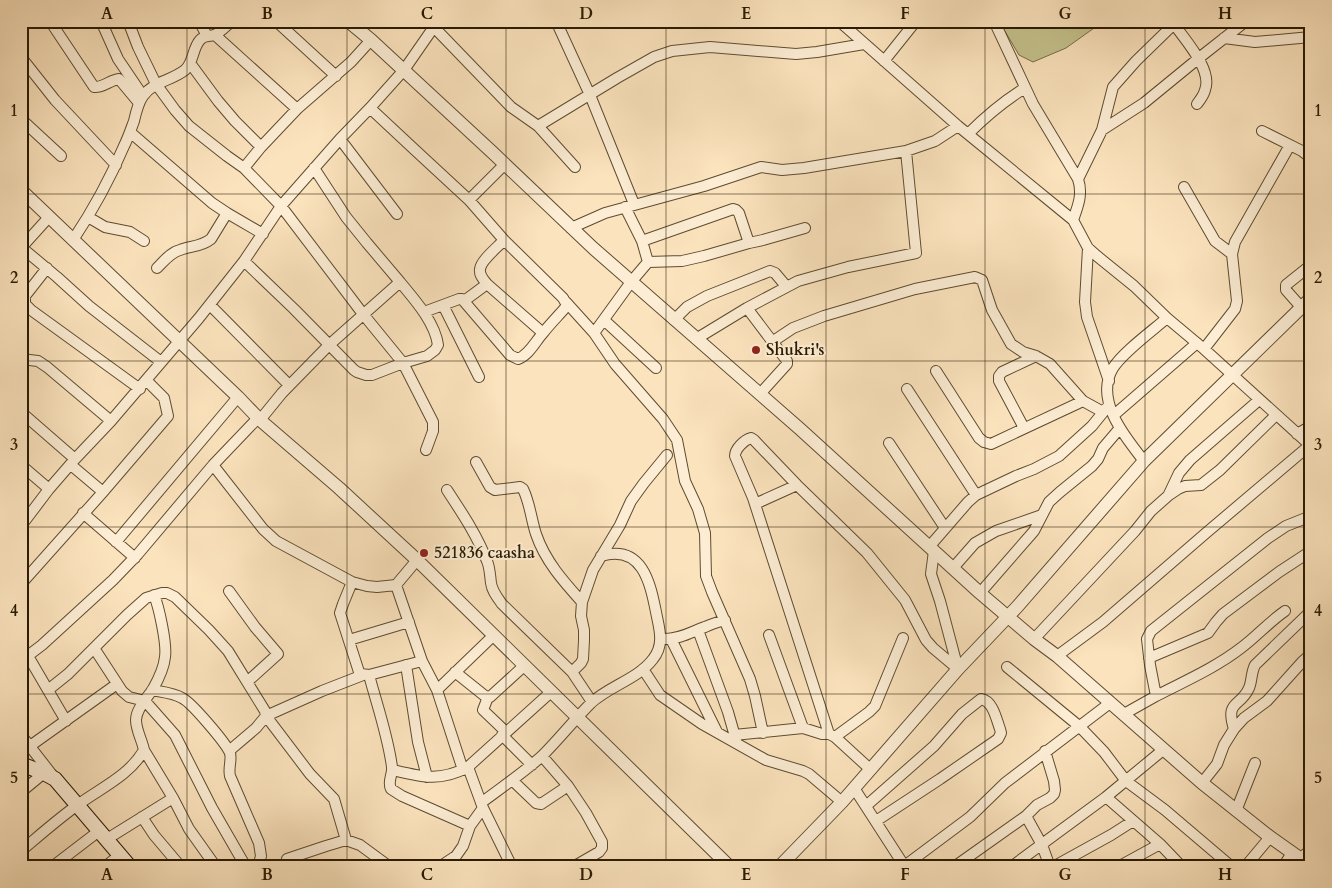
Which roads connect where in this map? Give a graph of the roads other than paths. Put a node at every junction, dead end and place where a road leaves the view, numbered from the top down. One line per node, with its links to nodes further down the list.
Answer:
1 (50, 21): 30 (street)
2 (101, 21): 30 (street)
3 (128, 21): 27 (street)
4 (199, 21): 16 (street)
5 (232, 21): 16 (street)
6 (276, 21): 26 (street)
7 (348, 21): 19 (street)
8 (556, 21): 29 (street)
9 (839, 21): 20 (street)
10 (901, 21): 15 (street)
11 (994, 21): 28 (street)
12 (1246, 21): 18 (street)
13 (1174, 22): 22 (street); 37 (street)
14 (433, 23): 25 (street); 35 (street)
15 (913, 25): 23 (street)
16 (211, 35): 24 (street); 33 (street)
17 (1311, 37): 18 (street)
18 (1224, 38): 22 (street)
19 (371, 40): 25 (street); 26 (street)
20 (864, 44): 23 (street); 29 (street)
21 (21, 57): 48 (street)
22 (1198, 58): 31 (street); 37 (street)
23 (884, 61): 36 (street)
24 (190, 64): 27 (street); 43 (street)
25 (404, 70): 32 (street); 47 (street)
26 (336, 76): 33 (street)
27 (156, 84): 30 (street); 49 (street)
28 (1025, 88): 40 (street); 52 (street)
29 (590, 95): 35 (street); 57 (street)
30 (141, 99): 39 (street)
31 (1197, 104)
32 (370, 108): 41 (street); 55 (street)
33 (296, 109): 43 (street)
34 (21, 119): 45 (street)
35 (538, 126): 51 (street)
36 (958, 126): 40 (street); 44 (street)
37 (1102, 130): 52 (street)
38 (1262, 131): 42 (street)
39 (130, 132): 48 (street); 58 (street)
40 (968, 134): 62 (street)
41 (340, 139): 50 (street); 59 (street)
42 (1290, 145): 46 (street); 73 (street)
43 (261, 147): 49 (street)
44 (906, 151): 57 (street); 82 (street)
45 (62, 156)
46 (1311, 158)
47 (505, 164): 55 (street); 63 (street)
48 (116, 165): 61 (street)
49 (244, 168): 56 (street)
50 (314, 168): 56 (street); 79 (street)
51 (575, 168)
52 (1078, 179): 62 (street)
53 (1184, 187): 73 (street)
54 (21, 190): 60 (street)
55 (469, 200): 68 (street)
56 (281, 206): 65 (street); 91 (street)
57 (629, 206): 63 (street); 69 (street)
58 (227, 213): 65 (street); 78 (street)
59 (397, 214)
60 (49, 217): 66 (street); 71 (street)
61 (88, 217): 66 (street); 67 (street)
62 (1073, 220): 72 (street)
63 (571, 228): 80 (street)
64 (805, 228): 70 (street)
65 (263, 234): 74 (street)
66 (73, 240): 98 (street)
67 (144, 240)
68 (504, 240): 81 (street); 85 (street)
69 (642, 241): 70 (street); 75 (street)
70 (749, 243): 75 (street)
71 (21, 247): 77 (street)
72 (1088, 248): 92 (street); 110 (street)
73 (1232, 254): 101 (street)
74 (244, 262): 86 (street); 100 (street)
75 (648, 262): 80 (street)
76 (1311, 265): 88 (street)
77 (47, 268): 104 (street); 111 (street)
78 (157, 268)
79 (400, 282): 90 (street); 91 (street)
80 (631, 282): 93 (street); 94 (street)
81 (486, 284): 84 (street); 95 (street)
82 (786, 286): 89 (street); 94 (street)
83 (1311, 298): 88 (street)
84 (464, 301): 87 (street); 95 (street)
85 (566, 302): 95 (street); 96 (street)
86 (210, 305): 98 (street); 112 (street)
87 (444, 305): 90 (street); 109 (street)
88 (1301, 307): 108 (street)
89 (747, 308): 97 (street); 99 (street)
90 (424, 312): 105 (street)
91 (363, 314): 100 (street); 105 (street)
92 (1167, 318): 101 (street); 110 (street)
93 (604, 320): 96 (street); 106 (street)
94 (674, 320): 97 (street)
95 (543, 333)
96 (594, 333): 166 (street)
97 (696, 339): 114 (street)
98 (180, 341): 104 (street); 115 (street)
99 (772, 342): 102 (street); 114 (street)
100 (329, 345): 105 (street); 112 (street)
101 (1200, 346): 108 (street); 118 (street)
102 (1036, 356): 117 (street); 124 (street)
103 (21, 359): 122 (street)
104 (161, 362): 111 (street)
105 (403, 363): 129 (street)
106 (656, 368)
107 (936, 371): 124 (street)
108 (1233, 376): 116 (street); 131 (street)
109 (479, 377)
110 (1109, 381): 118 (street)
111 (143, 384): 122 (street); 139 (street)
112 (289, 386): 121 (street)
113 (907, 389): 141 (street)
114 (760, 394): 150 (street)
115 (238, 397): 121 (street); 149 (street)
116 (1259, 400): 120 (street); 140 (street)
117 (1083, 401): 118 (street); 124 (street)
118 (1109, 411): 125 (street); 141 (street)
119 (21, 412): 132 (street)
120 (1276, 415): 126 (street); 140 (street)
121 (259, 419): 135 (street); 154 (street)
122 (111, 422): 132 (street)
123 (1311, 426): 126 (street)
124 (1024, 428)
125 (1120, 428): 131 (street); 145 (street)
126 (1297, 434): 128 (street)
127 (889, 443): 148 (street)
128 (1310, 446): 178 (street)
129 (426, 450)
130 (667, 455): 152 (street)
131 (1144, 461): 165 (street)
132 (73, 462): 137 (street); 139 (street)
133 (476, 462): 162 (street)
134 (21, 465): 137 (street)
135 (213, 465): 153 (street); 156 (street)
136 (797, 485): 142 (street); 142 (street); 185 (street)
137 (50, 489): 143 (street)
138 (447, 490): 187 (street)
139 (103, 492): 144 (street)
140 (1169, 495): 173 (street)
141 (976, 496): 148 (street)
142 (755, 504): 211 (street)
143 (25, 513): 147 (street)
144 (83, 513): 149 (street); 157 (street)
145 (1042, 514): 155 (street); 160 (street)
146 (1311, 516): 179 (street)
147 (21, 526)
148 (945, 528): 150 (street)
149 (116, 542): 153 (street)
150 (931, 549): 155 (street); 185 (street)
151 (1311, 551): 179 (street)
152 (601, 556): 162 (street); 172 (street)
153 (134, 558): 177 (street)
154 (417, 560): 158 (street); 169 (street)
155 (953, 568): 160 (street)
156 (352, 582): 158 (street); 174 (street)
157 (21, 584)
158 (396, 585): 167 (street)
159 (229, 590): 189 (street)
160 (980, 593): 165 (street)
161 (154, 596): 175 (street); 189 (street); 192 (street)
162 (582, 602): 187 (street)
163 (1285, 610): 195 (street)
164 (1311, 611): 206 (street)
165 (1008, 616): 173 (street); 185 (street)
166 (725, 620): 168 (street); 208 (street)
167 (409, 622): 174 (street); 180 (street)
168 (698, 630): 172 (street); 212 (street)
169 (494, 635): 182 (street); 186 (street)
170 (769, 635): 205 (street)
171 (904, 638): 211 (street)
172 (666, 639): 184 (street); 207 (street)
173 (1034, 639): 178 (street)
174 (349, 640): 188 (street)
175 (94, 648): 190 (street); 191 (street)
176 (1311, 654): 206 (street)
177 (23, 656): 191 (street)
178 (1057, 656): 199 (street)
179 (1150, 658): 195 (street)
180 (422, 661): 181 (street); 193 (street)
181 (406, 665): 188 (street); 226 (street)
182 (525, 665): 194 (street); 196 (street)
183 (1007, 668): 204 (street)
184 (642, 669): 198 (street); 207 (street)
185 (958, 669): 223 (street)
186 (455, 672): 193 (street); 196 (street)
187 (572, 672): 198 (street)
188 (366, 675): 201 (street); 224 (street)
189 (247, 682): 201 (street)
190 (117, 684): 197 (street); 203 (street)
191 (48, 690): 203 (street)
192 (152, 690): 197 (street); 216 (street)
193 (437, 690): 222 (street)
194 (551, 692): 202 (street); 209 (street)
195 (1156, 696): 200 (street)
196 (488, 697): 209 (street)
197 (145, 701): 214 (street); 262 (street)
198 (592, 702): 202 (street)
199 (1110, 703): 200 (street); 204 (street)
200 (1124, 714): 215 (street)
201 (266, 716): 216 (street); 247 (street)
202 (578, 718): 218 (street); 268 (street)
203 (66, 721): 213 (street)
204 (1079, 726): 217 (street); 228 (street)
205 (803, 728): 208 (street); 211 (street)
206 (1234, 729): 229 (street)
207 (717, 732): 212 (street)
208 (763, 733): 212 (street)
209 (504, 734): 221 (street); 222 (street)
210 (21, 736): 213 (street)
211 (832, 736): 223 (street)
212 (736, 739): 235 (street)
213 (30, 746): 225 (street)
214 (144, 750): 233 (street); 236 (street)
215 (1163, 750): 228 (street); 229 (street)
216 (229, 751): 263 (street)
217 (1045, 752): 240 (street); 255 (street)
218 (542, 756): 221 (street); 230 (street)
219 (1256, 763): 239 (street)
220 (21, 764): 225 (main road)
221 (532, 764): 227 (street)
222 (465, 768): 226 (street); 237 (street)
223 (870, 769): 231 (street)
224 (393, 770): 226 (street); 244 (street)
225 (49, 776): 232 (street); 236 (main road)
226 (427, 777)
227 (512, 780): 230 (street); 237 (street)
228 (1126, 781): 234 (street); 275 (street)
229 (1202, 783): 239 (street)
230 (568, 786): 267 (street)
231 (854, 788): 235 (street); 238 (street)
232 (21, 792)
233 (173, 798): 241 (street); 261 (street)
234 (1106, 798): 243 (street); 249 (street)
235 (842, 802): 269 (street)
236 (77, 805): 245 (main road); 251 (street)
237 (482, 805): 244 (street); 266 (street)
238 (866, 806): 242 (street); 242 (street)
239 (1236, 811): 246 (street)
240 (1026, 816): 249 (street); 270 (street)
241 (142, 817): 245 (street); 260 (street)
242 (876, 821): 255 (street)
243 (1133, 821): 248 (street); 272 (street)
244 (470, 826): 265 (street)
245 (103, 835): 252 (main road); 257 (street)
246 (1270, 837): 253 (street); 276 (street)
247 (346, 840): 254 (street); 264 (street)
248 (1160, 844): 273 (street); 274 (street)
249 (1042, 845): 271 (street); 272 (street)
250 (1311, 850): 253 (street)
251 (21, 851)
252 (120, 854): 258 (street); 259 (main road)
253 (1296, 855): 256 (street); 277 (street)
254 (287, 858)
255 (904, 866)
256 (1311, 866)
257 (52, 867)
258 (105, 867)
259 (130, 867)
260 (180, 867)
261 (216, 867)
262 (246, 867)
263 (258, 867)
264 (390, 867)
265 (436, 867)
266 (512, 867)
267 (573, 867)
268 (730, 867)
269 (779, 867)
270 (954, 867)
271 (1011, 867)
272 (1051, 867)
273 (1118, 867)
274 (1182, 867)
275 (1232, 867)
276 (1245, 867)
277 (1282, 867)

